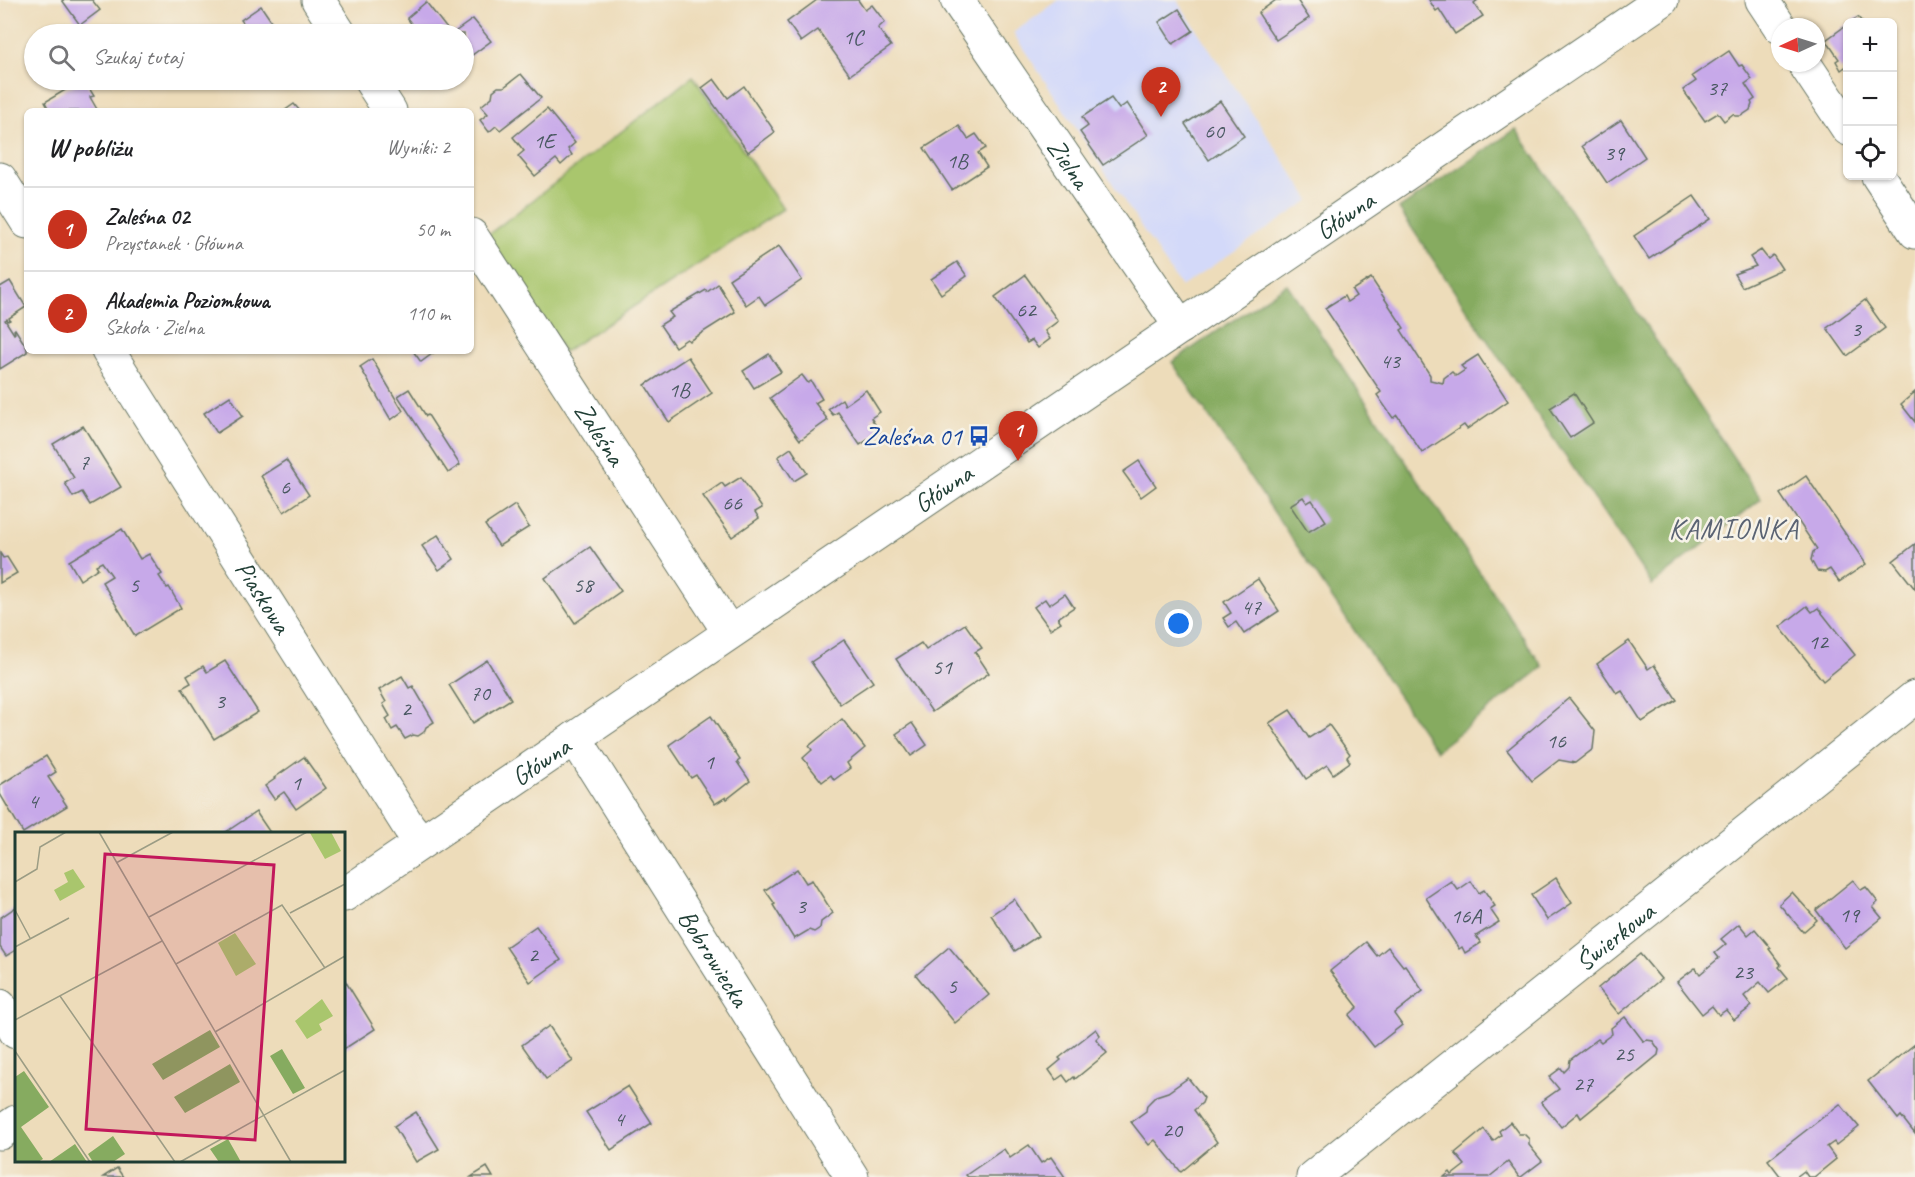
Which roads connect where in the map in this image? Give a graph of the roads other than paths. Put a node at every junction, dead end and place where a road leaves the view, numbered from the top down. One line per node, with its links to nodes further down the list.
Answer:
1 (318, 0): 6 (street)
2 (957, 0): 16 (street, Zielna)
3 (1662, 0): 16 (street, Główna)
4 (1762, 0): 5 (street)
5 (1774, 18)
6 (334, 24)
7 (1810, 72): 10 (street)
8 (376, 90): 9 (street)
9 (388, 108)
10 (1846, 126)
11 (0, 179): 13 (street)
12 (1881, 180): 14 (street)
13 (24, 217)
14 (1915, 232)
15 (474, 240): 18 (street, Zaleśna)
16 (1181, 327): 18 (street, Główna)
17 (110, 354): 21 (street, Piaskowa)
18 (729, 632): 20 (street, Główna)
19 (1915, 697): 28 (street, Świerkowa)
20 (575, 738): 21 (street, Główna); 27 (street, Bobrowiecka)
21 (421, 841): 22 (street, Główna)
22 (345, 894)
23 (0, 1006): 24 (street)
24 (15, 1030)
25 (15, 1123): 26 (street)
26 (0, 1133)
27 (852, 1177)
28 (1313, 1177)

